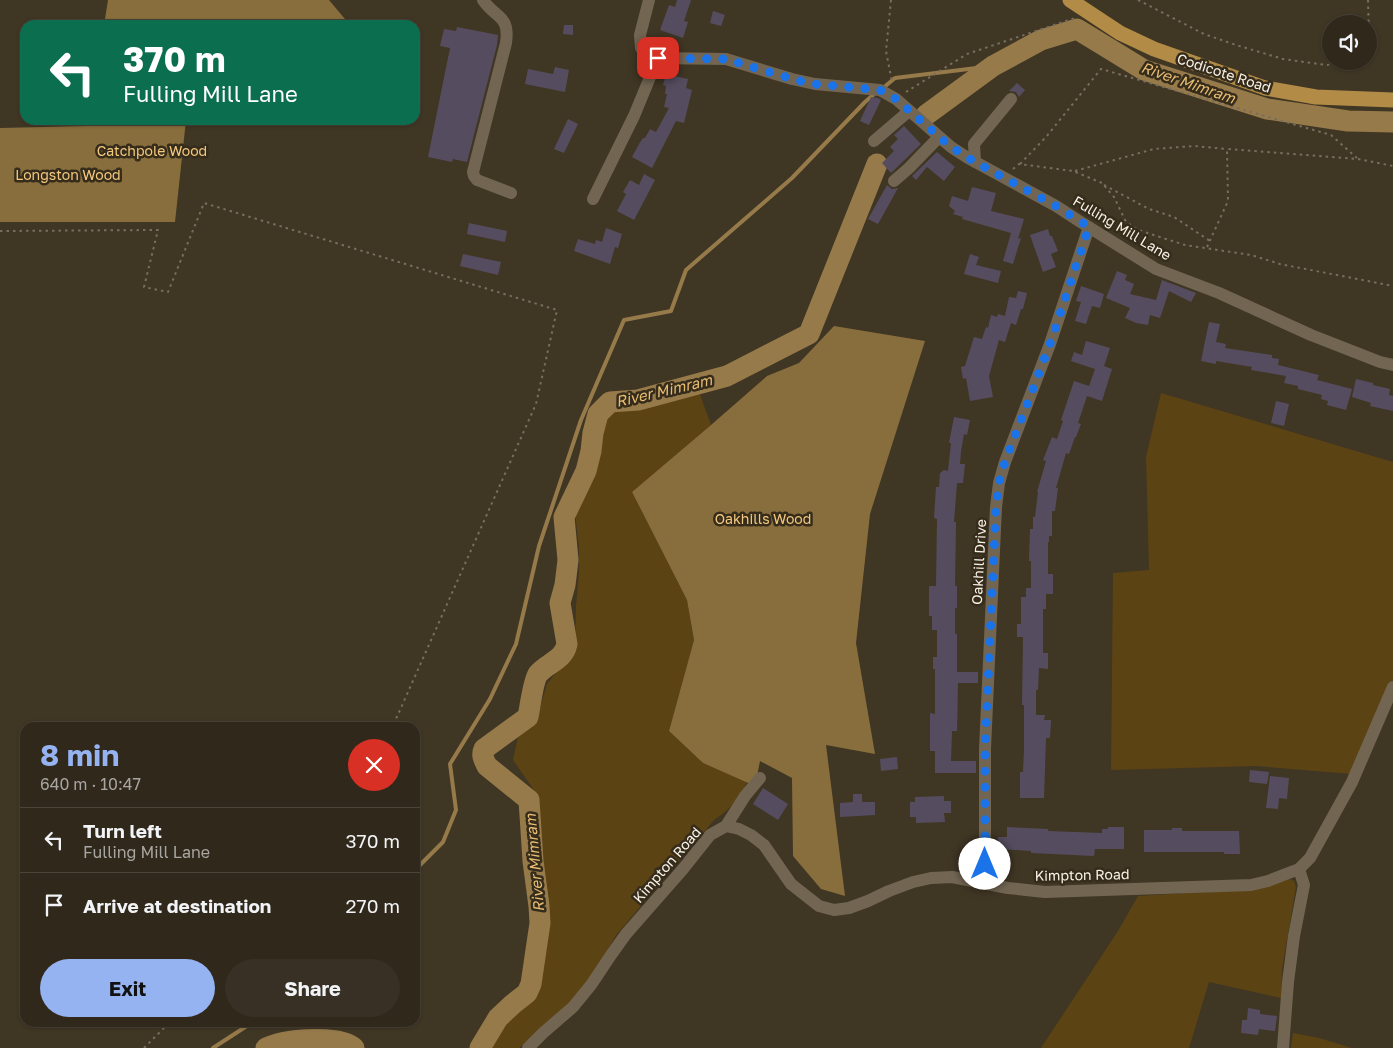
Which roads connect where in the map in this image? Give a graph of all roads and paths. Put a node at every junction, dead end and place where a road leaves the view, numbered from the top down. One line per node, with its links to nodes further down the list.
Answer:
1 (483, 0): 30 (street)
2 (649, 0): 11 (street)
3 (891, 0): 13 (path)
4 (1070, 0): 9 (main road, Codicote Road)
5 (1138, 0): 8 (path)
6 (1151, 0): 8 (path)
7 (1368, 0): 10 (path)
8 (1148, 6): 12 (path)
9 (1089, 13): 13 (path); 15 (main road, Codicote Road)
10 (1368, 15)
11 (658, 58): 13 (street, Fulling Mill Lane); 31 (street)
12 (1322, 64)
13 (896, 99): 16 (street, Fulling Mill Lane)
14 (1010, 99): 19 (street)
15 (1393, 100)
16 (909, 111): 17 (street, Fulling Mill Lane); 18 (street)
17 (939, 137): 21 (street, Fulling Mill Lane); 28 (street)
18 (874, 141)
19 (974, 144): 21 (street); 23 (street)
20 (1227, 149): 22 (path); 26 (path); 34 (path)
21 (956, 150): 23 (street, Fulling Mill Lane)
22 (1358, 159): 24 (path); 25 (path)
23 (975, 162): 27 (street, Fulling Mill Lane)
24 (1019, 164): 26 (path); 27 (path)
25 (1393, 166)
26 (1073, 171): 29 (path)
27 (1003, 178): 32 (street, Fulling Mill Lane)
28 (894, 181)
29 (1102, 183): 34 (path); 35 (path)
30 (511, 193)
31 (593, 198)
32 (1089, 227): 37 (street, Fulling Mill Lane); 43 (street, Oakhill Drive)
33 (0, 231): 39 (path)
34 (1210, 241): 35 (path)
35 (1207, 248): 36 (path)
36 (1393, 286)
37 (1393, 365)
38 (1393, 687): 42 (street, Kimpton Road)
39 (395, 722)
40 (760, 778): 41 (street)
41 (726, 826): 43 (street, Kimpton Road); 46 (street, Kimpton Road)
42 (1299, 869): 43 (street, Kimpton Road); 47 (street)
43 (985, 883)
44 (165, 1027): 45 (path)
45 (144, 1048)
46 (528, 1048)
47 (1282, 1048)

